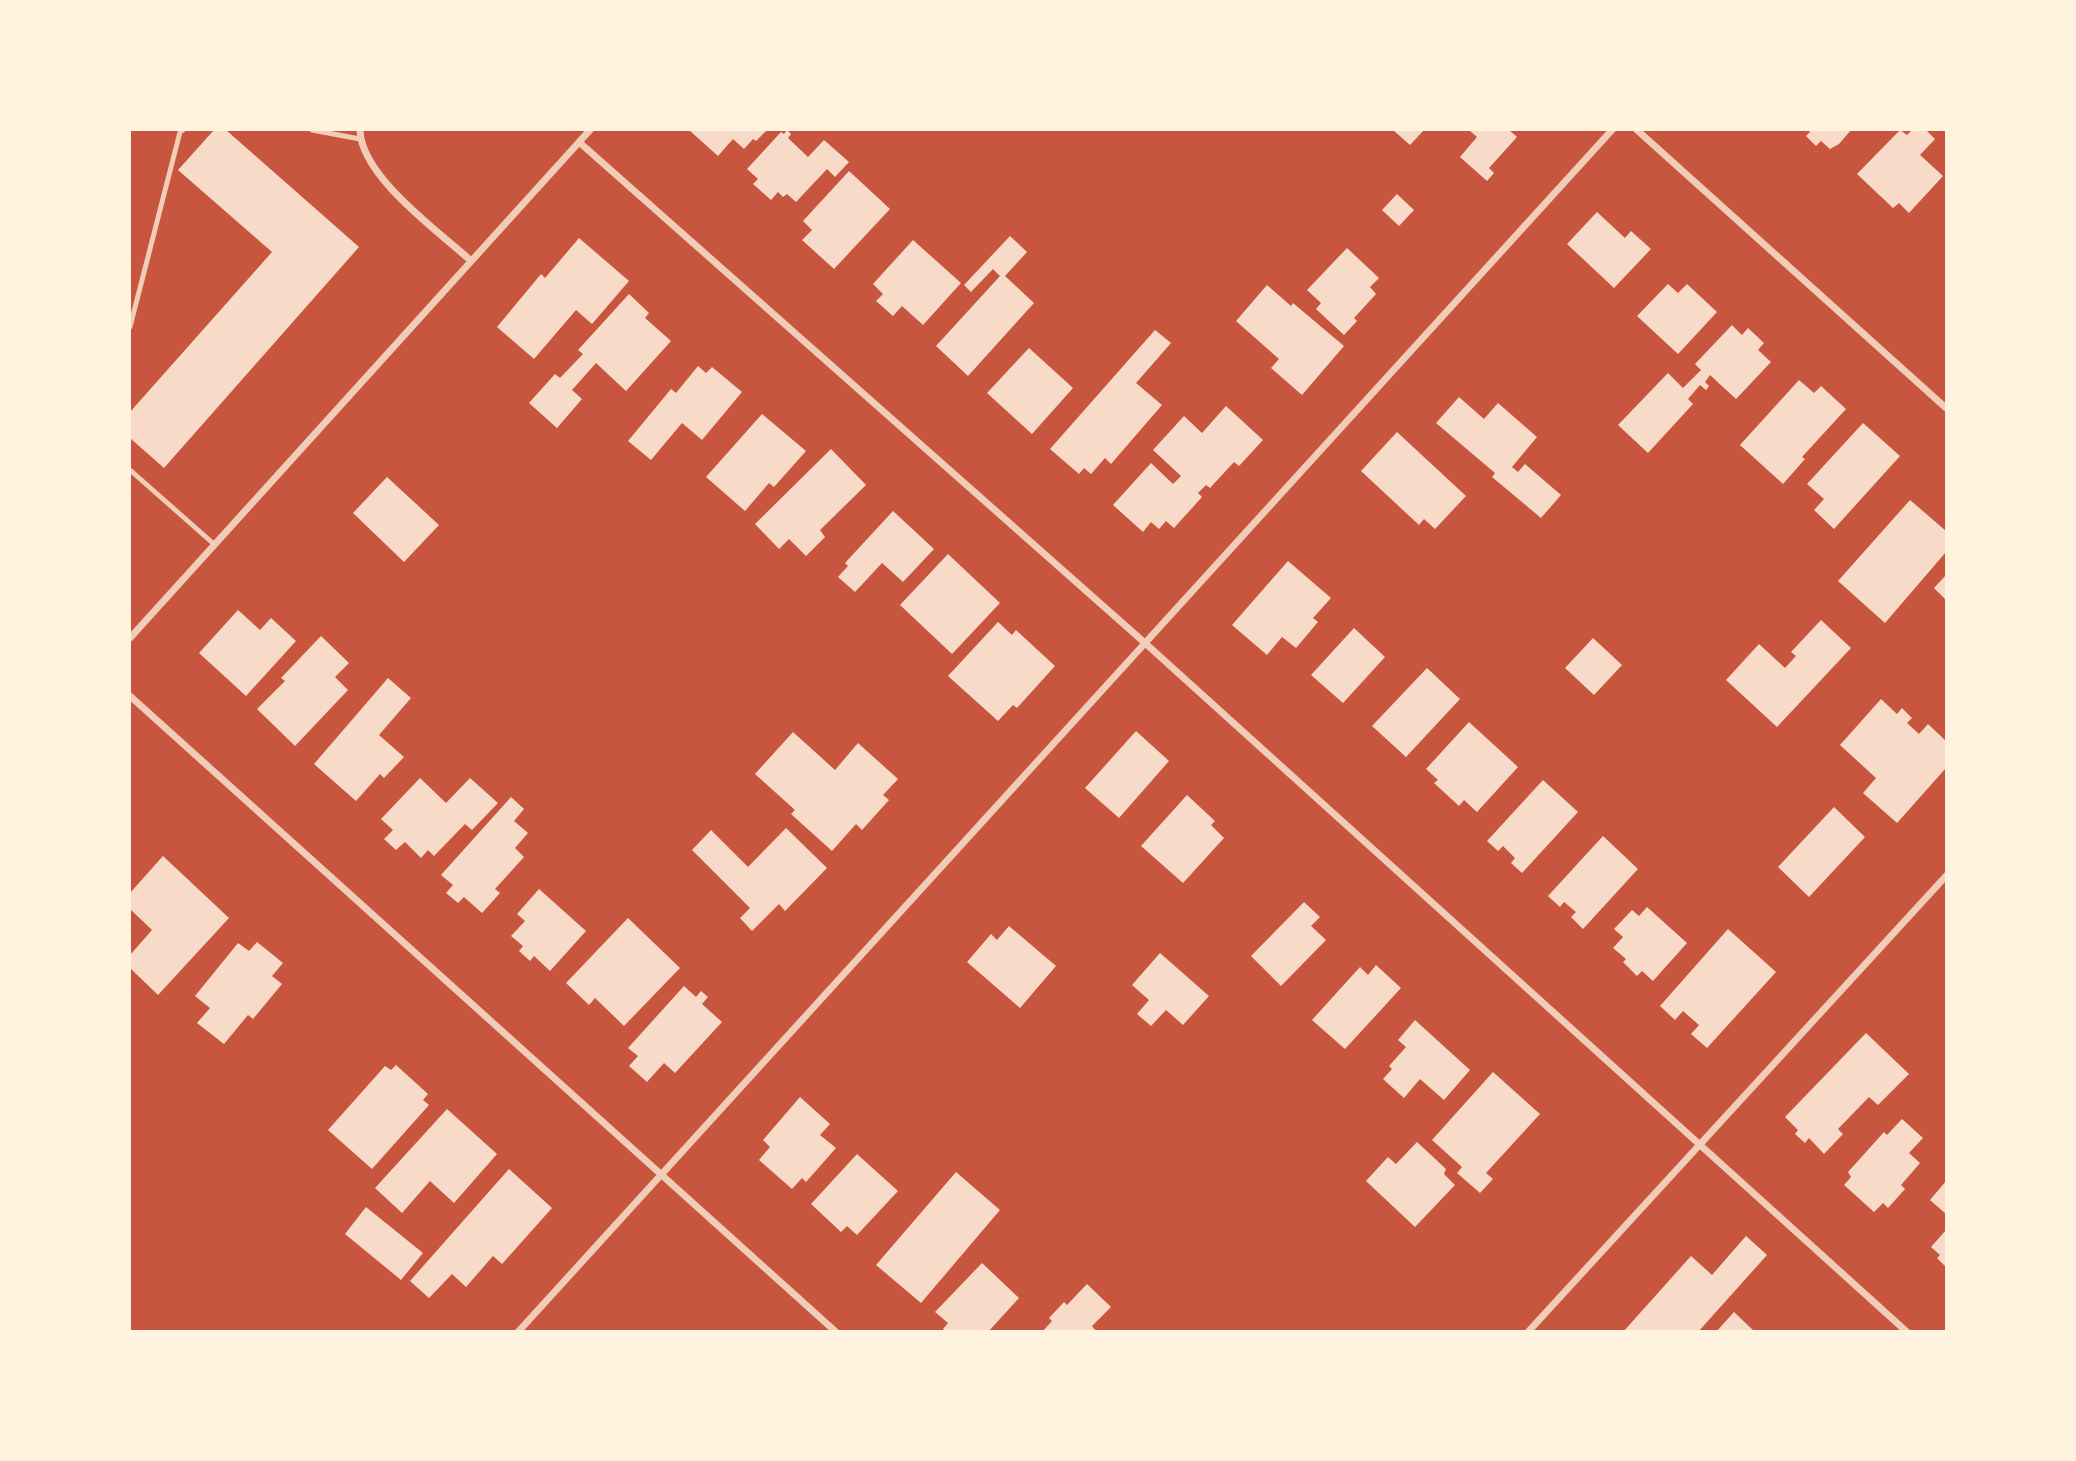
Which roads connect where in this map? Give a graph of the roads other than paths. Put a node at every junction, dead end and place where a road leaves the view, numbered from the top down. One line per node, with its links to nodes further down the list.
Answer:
1 (183, 130): 10 (lane)
2 (312, 130): 7 (lane)
3 (360, 130): 7 (street)
4 (590, 130): 8 (street)
5 (1612, 130): 15 (street)
6 (1637, 130): 11 (street)
7 (360, 139): 9 (street)
8 (579, 142): 9 (street); 15 (street)
9 (470, 260): 13 (street)
10 (130, 327)
11 (1947, 408)
12 (130, 470): 13 (lane)
13 (215, 545): 14 (street)
14 (130, 638)
15 (1145, 643): 18 (street); 19 (street)
16 (130, 696): 19 (street)
17 (1947, 876): 18 (street)
18 (1699, 1143): 22 (street); 23 (street)
19 (662, 1174): 20 (street); 21 (street)
20 (518, 1332)
21 (836, 1332)
22 (1528, 1332)
23 (1907, 1332)

